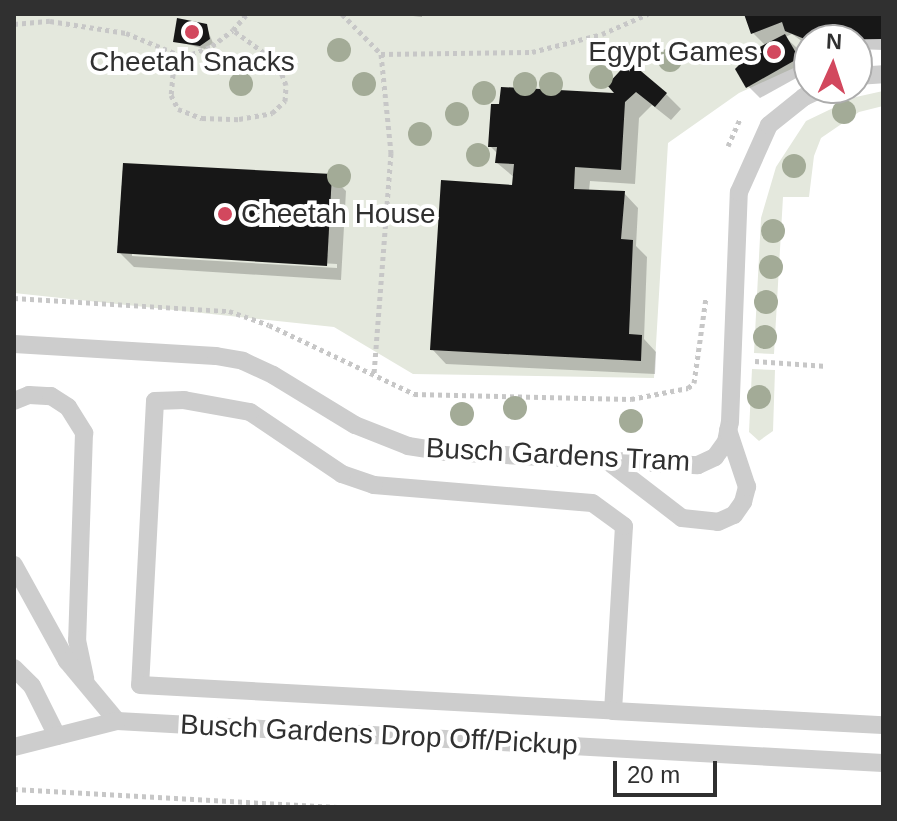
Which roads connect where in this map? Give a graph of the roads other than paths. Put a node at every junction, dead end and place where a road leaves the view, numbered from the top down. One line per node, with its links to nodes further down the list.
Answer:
1 (795, 104): 4 (lane, Busch Gardens Tram)
2 (14, 344): 5 (lane, Busch Gardens Tram)
3 (14, 401): 8 (lane)
4 (728, 430): 5 (lane, Busch Gardens Tram); 5 (lane)
5 (607, 460)
6 (14, 565): 8 (lane)
7 (14, 668): 12 (lane)
8 (85, 682): 10 (lane)
9 (613, 711): 9 (lane); 11 (lane)
10 (117, 721): 12 (lane, Busch Gardens Drop Off/Pickup); 14 (lane, Busch Gardens Drop Off/Pickup)
11 (883, 725)
12 (57, 736): 13 (lane, Busch Gardens Drop Off/Pickup)
13 (14, 747)
14 (883, 763)

